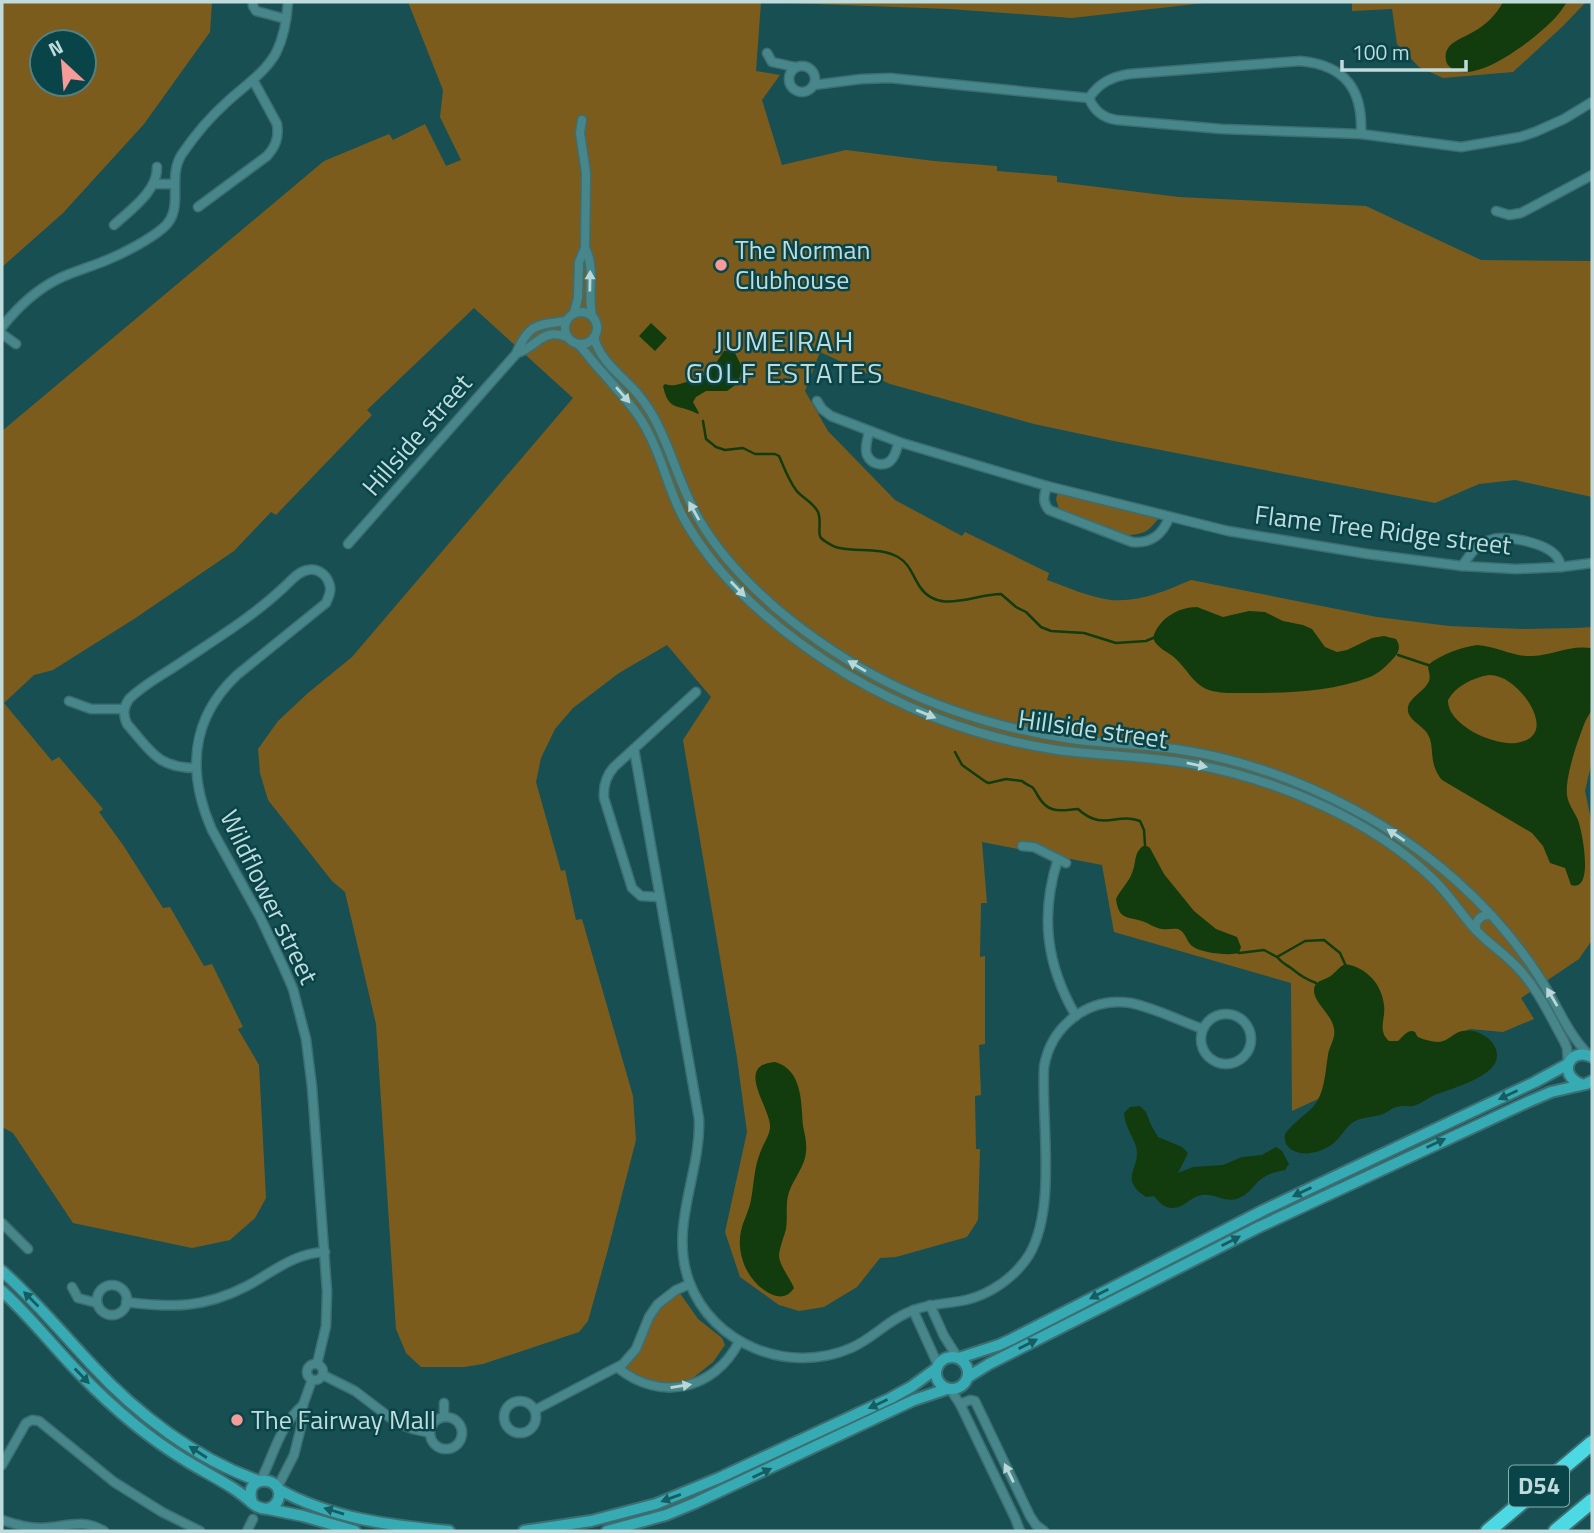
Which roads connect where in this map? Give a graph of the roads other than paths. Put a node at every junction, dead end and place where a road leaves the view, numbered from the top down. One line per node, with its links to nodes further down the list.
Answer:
1 (253, 2): 3 (street)
2 (288, 2): 3 (street)
3 (286, 19): 6 (street)
4 (768, 53): 5 (street)
5 (796, 67): 7 (street); 7 (street)
6 (253, 80): 15 (street); 16 (street)
7 (814, 85): 8 (street)
8 (1089, 98): 11 (street); 11 (street)
9 (1592, 102): 11 (street)
10 (582, 120): 19 (street)
11 (1361, 134)
12 (157, 167): 14 (street)
13 (1592, 175): 17 (street)
14 (154, 184): 15 (street); 18 (street)
15 (174, 184): 24 (street)
16 (198, 207)
17 (1496, 211)
18 (114, 225)
19 (585, 248): 20 (street); 21 (street, Hillside street, one-way to 19)
20 (574, 313): 21 (street); 22 (street)
21 (592, 315): 28 (street, Hillside street)
22 (566, 321): 23 (street); 27 (street)
23 (541, 324): 25 (street); 29 (street)
24 (2, 327)
25 (528, 332): 29 (street); 32 (street, Hillside street)
26 (2, 334): 30 (street)
27 (567, 337): 29 (street, Hillside street); 31 (street, Hillside street)
28 (594, 337): 31 (street); 42 (street, Hillside street, one-way to 28)
29 (541, 338): 32 (street, Hillside street)
30 (16, 344)
31 (578, 344): 43 (street, Hillside street, one-way to 43)
32 (517, 353): 38 (street, Hillside street)
33 (817, 401): 34 (street, Flame Tree Ridge street)
34 (869, 431): 35 (street, Flame Tree Ridge street); 35 (street)
35 (899, 442): 36 (street, Flame Tree Ridge street)
36 (1047, 486): 37 (street, Flame Tree Ridge street); 37 (street)
37 (1169, 518): 40 (street, Flame Tree Ridge street)
38 (348, 544)
39 (1592, 563): 41 (street, Flame Tree Ridge street)
40 (1462, 566): 41 (street, Flame Tree Ridge street); 41 (street)
41 (1561, 567)
42 (807, 633): 43 (street); 51 (street, Hillside street, one-way to 42)
43 (800, 643): 52 (street, Hillside street, one-way to 52)
44 (696, 692): 47 (street)
45 (69, 701): 46 (street)
46 (124, 709): 48 (street); 48 (street, Wildflower street)
47 (634, 749): 50 (street); 50 (street)
48 (196, 768): 61 (street, Wildflower street)
49 (1022, 846): 53 (street)
50 (659, 897): 63 (street)
51 (1491, 915): 52 (street); 55 (street, Hillside street, one-way to 51)
52 (1476, 930): 56 (street, Hillside street)
53 (1076, 1016): 54 (street); 68 (street)
54 (1203, 1029): 54 (street)
55 (1591, 1055): 56 (street)
56 (1568, 1064): 58 (street); 73 (street, one-way to 73)
57 (1592, 1081): 58 (street)
58 (1581, 1084): 78 (street, one-way to 58)
59 (2, 1223): 60 (street)
60 (28, 1249)
61 (325, 1252): 66 (street); 74 (street, Wildflower street)
62 (2, 1271): 91 (street, one-way to 62)
63 (690, 1284): 72 (street); 76 (street)
64 (72, 1287): 67 (street)
65 (2, 1290): 94 (street, one-way to 94)
66 (126, 1302): 67 (street); 67 (street)
67 (97, 1303)
68 (930, 1305): 69 (street); 70 (street)
69 (912, 1310): 71 (street); 72 (street)
70 (940, 1325): 71 (street); 73 (street)
71 (922, 1330): 75 (street)
72 (739, 1342): 76 (street, one-way to 72)
73 (956, 1355): 75 (street); 78 (street)
74 (317, 1364): 77 (street); 79 (street, Wildflower street)
75 (937, 1367): 80 (street); 103 (street, one-way to 103)
76 (618, 1368): 84 (street)
77 (323, 1375): 79 (street); 86 (street)
78 (968, 1377): 80 (street)
79 (312, 1380): 83 (street, Wildflower street)
80 (948, 1389): 82 (street); 104 (street, one-way to 80)
81 (444, 1403): 85 (street)
82 (960, 1404): 105 (street); 106 (street, one-way to 82)
83 (303, 1405): 87 (street, Wildflower street); 88 (street, Wildflower street)
84 (535, 1410): 84 (street)
85 (444, 1417): 86 (street); 86 (street)
86 (430, 1433)
87 (281, 1434): 88 (street); 91 (street, Wildflower street)
88 (298, 1441): 92 (street, Wildflower street)
89 (1592, 1443): 107 (highway, D54)
90 (2, 1465): 99 (street)
91 (260, 1481): 92 (street); 94 (street)
92 (278, 1488): 95 (street); 102 (street, one-way to 92)
93 (1592, 1501): 108 (highway, D54)
94 (252, 1502): 95 (street)
95 (268, 1509): 101 (street)
96 (253, 1519): 100 (street)
97 (2, 1520): 98 (street)
98 (104, 1531)
99 (200, 1531)
100 (247, 1531)
101 (355, 1531)
102 (449, 1531)
103 (524, 1531)
104 (607, 1531)
105 (1020, 1531)
106 (1044, 1531)
107 (1488, 1531)
108 (1556, 1531)

